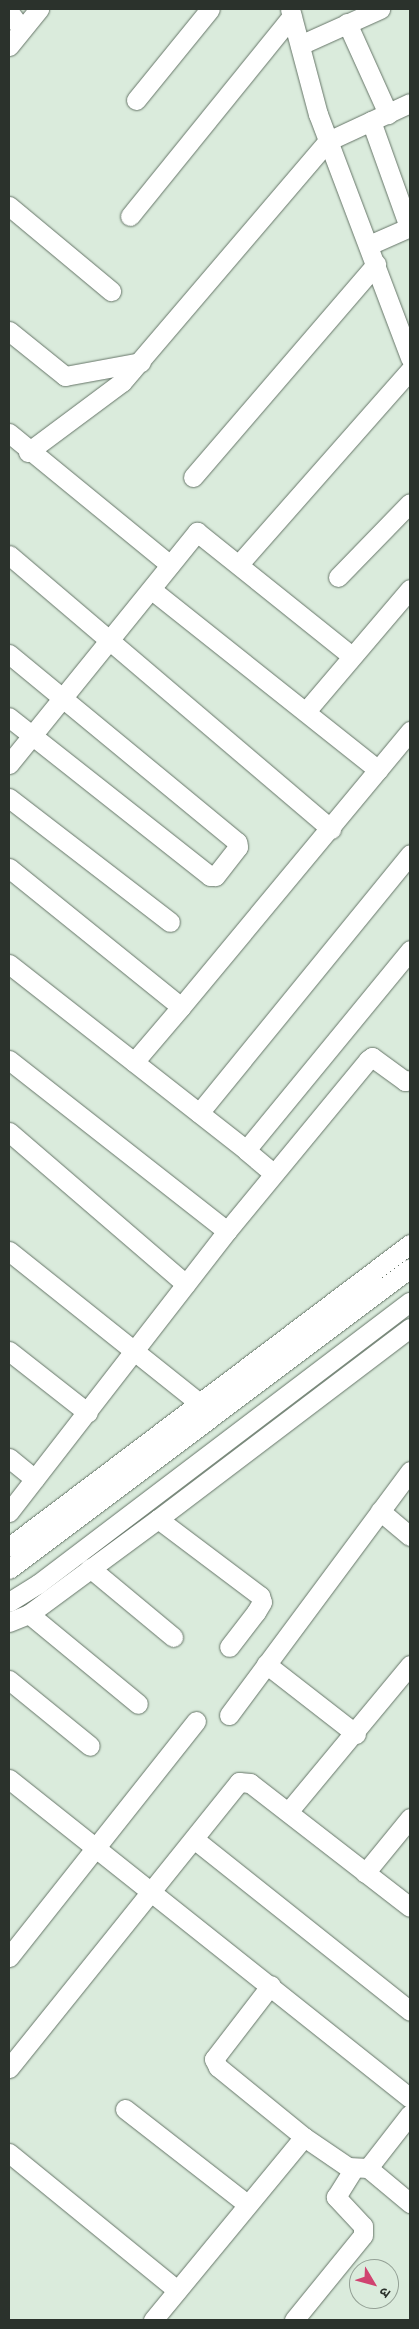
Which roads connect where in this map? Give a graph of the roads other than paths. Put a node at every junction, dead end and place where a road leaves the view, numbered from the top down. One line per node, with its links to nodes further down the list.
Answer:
1 (39, 9): 7 (street)
2 (210, 9): 10 (street)
3 (380, 9): 6 (street)
4 (9, 12): 7 (street)
5 (291, 12): 8 (street); 15 (street)
6 (347, 23): 8 (street); 12 (street)
7 (22, 30): 9 (street)
8 (300, 45): 13 (street)
9 (9, 46)
10 (136, 100)
11 (410, 103): 12 (street)
12 (379, 117): 13 (street); 16 (street)
13 (328, 142): 17 (street); 23 (street)
14 (9, 206): 19 (street)
15 (130, 216)
16 (410, 227): 17 (street)
17 (369, 245): 18 (street)
18 (376, 264): 20 (street); 27 (street)
19 (111, 291)
20 (402, 311): 22 (street)
21 (9, 331): 23 (street)
22 (410, 358)
23 (141, 362): 26 (street)
24 (410, 370): 30 (street)
25 (9, 433): 26 (street)
26 (28, 452): 31 (street)
27 (193, 477)
28 (410, 503): 32 (street)
29 (9, 555): 35 (street)
30 (239, 564): 31 (street); 37 (street)
31 (170, 565): 34 (street)
32 (338, 577)
33 (410, 589): 37 (street)
34 (152, 590): 35 (street); 39 (street)
35 (111, 640): 38 (street); 46 (street)
36 (9, 654): 38 (street)
37 (352, 656): 39 (street)
38 (61, 697): 42 (street); 42 (street)
39 (307, 710): 44 (street)
40 (9, 717): 42 (street)
41 (410, 731): 44 (street)
42 (31, 734): 43 (street)
43 (9, 764)
44 (378, 770): 46 (street)
45 (9, 798): 49 (street)
46 (331, 829): 52 (street)
47 (410, 854): 56 (street)
48 (9, 868): 52 (street)
49 (170, 922)
50 (410, 950): 58 (street)
51 (9, 964): 54 (street)
52 (181, 1007): 54 (street)
53 (9, 1060): 60 (street)
54 (134, 1062): 56 (street)
55 (410, 1080): 59 (street)
56 (199, 1113): 58 (street)
57 (9, 1132): 64 (street)
58 (246, 1150): 59 (street)
59 (274, 1173): 60 (street)
60 (227, 1231): 64 (street)
61 (410, 1244): 69 (street)
62 (9, 1251): 68 (street)
63 (410, 1268): 80 (street)
64 (186, 1284): 68 (street)
65 (410, 1302): 81 (street)
66 (410, 1328): 76 (street)
67 (9, 1351): 70 (street)
68 (136, 1351): 69 (street); 70 (street)
69 (201, 1404): 78 (street)
70 (88, 1413): 73 (street)
71 (9, 1458): 73 (street)
72 (410, 1471): 74 (street)
73 (35, 1479): 75 (street)
74 (380, 1511): 77 (street); 86 (street)
75 (9, 1512)
76 (158, 1520): 79 (street); 85 (street)
77 (410, 1536)
78 (9, 1546)
79 (90, 1568): 82 (street); 84 (street)
80 (9, 1569)
81 (9, 1602)
82 (29, 1614): 83 (street); 89 (street)
83 (9, 1622)
84 (173, 1637)
85 (229, 1647)
86 (266, 1664): 90 (street); 92 (street)
87 (410, 1665): 92 (street)
88 (9, 1680): 93 (street)
89 (138, 1704)
90 (229, 1715)
91 (196, 1721): 98 (street)
92 (356, 1734): 95 (street)
93 (90, 1746)
94 (12, 1789): 98 (street)
95 (288, 1812): 97 (street); 99 (street)
96 (410, 1818): 99 (street)
97 (194, 1839): 100 (street); 104 (street)
98 (95, 1847): 100 (street); 102 (street)
99 (365, 1873): 101 (street)
100 (152, 1892): 103 (street); 105 (street)
101 (410, 1907)
102 (9, 1957)
103 (271, 1986): 106 (street); 109 (street)
104 (410, 2011)
105 (9, 2068)
106 (410, 2098)
107 (124, 2109): 113 (street)
108 (410, 2114): 111 (street)
109 (304, 2137): 111 (street); 113 (street)
110 (9, 2154): 114 (street)
111 (361, 2168): 112 (street); 116 (street)
112 (410, 2203)
113 (247, 2204): 114 (street)
114 (176, 2290): 115 (street)
115 (153, 2320)
116 (294, 2320)

